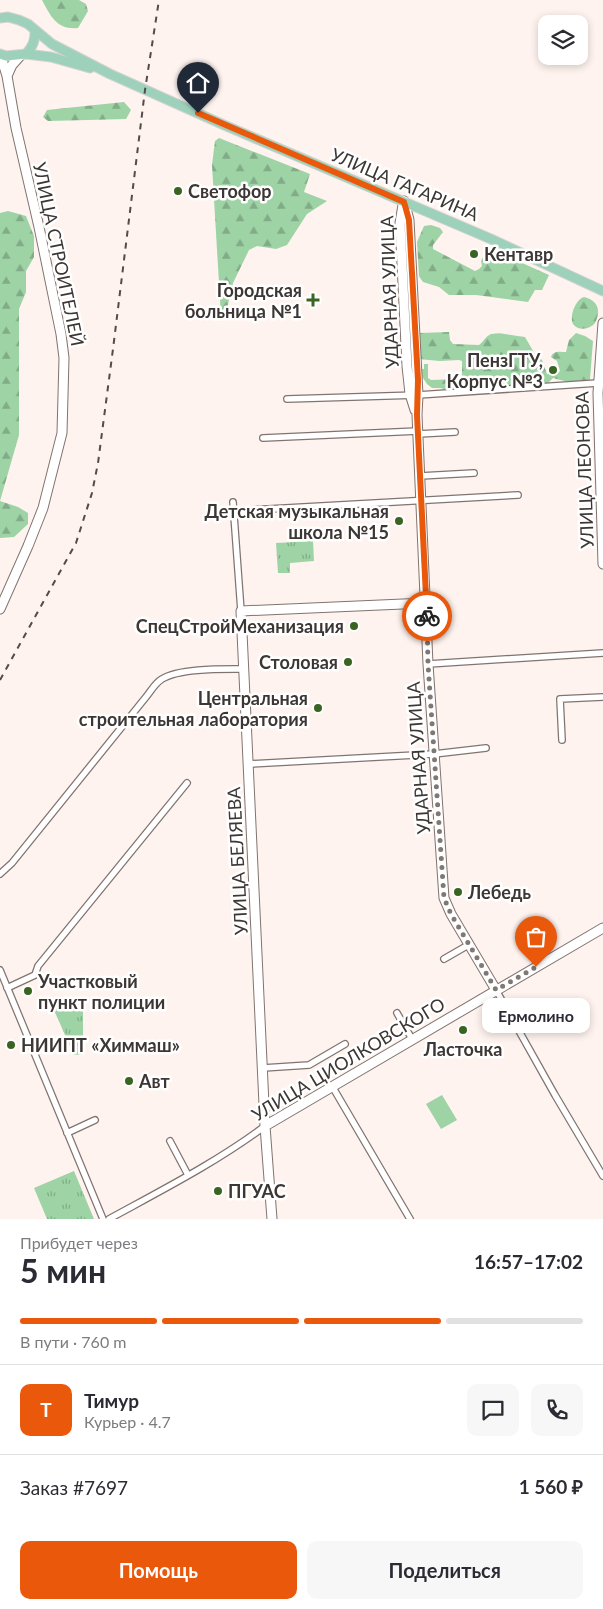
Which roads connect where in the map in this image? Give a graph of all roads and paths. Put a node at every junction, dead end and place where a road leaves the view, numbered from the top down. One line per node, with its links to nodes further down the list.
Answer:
1 (0, 18): 2 (main road)
2 (34, 31): 4 (main road); 6 (main road)
3 (0, 54): 4 (main road)
4 (23, 55): 6 (main road); 7 (street)
5 (0, 59): 7 (street, УЛИЦА СТРОИТЕЛЕЙ)
6 (110, 74): 8 (main road, УЛИЦА ГАГАРИНА)
7 (7, 76): 25 (street, УЛИЦА СТРОИТЕЛЕЙ)
8 (404, 202): 9 (main road, УЛИЦА ГАГАРИНА); 12 (street, УДАРНАЯ УЛИЦА)
9 (603, 291)
10 (603, 323): 11 (street, УЛИЦА ЛЕОНОВА)
11 (599, 373): 12 (street); 23 (street, УЛИЦА ЛЕОНОВА)
12 (414, 394): 13 (street); 14 (street, УДАРНАЯ УЛИЦА)
13 (287, 399)
14 (418, 432): 15 (street); 16 (street); 18 (street, УДАРНАЯ УЛИЦА)
15 (455, 432)
16 (263, 438)
17 (474, 473): 18 (street)
18 (420, 476): 20 (street, УДАРНАЯ УЛИЦА)
19 (518, 495): 20 (street)
20 (421, 499): 22 (street); 24 (street, УДАРНАЯ УЛИЦА)
21 (233, 502): 22 (street, УЛИЦА БЕЛЯЕВА)
22 (234, 511): 26 (street, УЛИЦА БЕЛЯЕВА)
23 (603, 564)
24 (426, 603): 26 (street); 28 (street, УДАРНАЯ УЛИЦА)
25 (0, 609)
26 (241, 611): 29 (street, УЛИЦА БЕЛЯЕВА)
27 (603, 653): 28 (street)
28 (428, 664): 33 (street, УДАРНАЯ УЛИЦА)
29 (243, 668): 34 (street, УЛИЦА БЕЛЯЕВА); 36 (street)
30 (603, 697): 31 (street)
31 (562, 740)
32 (486, 748): 33 (street)
33 (434, 754): 34 (street); 38 (street, УДАРНАЯ УЛИЦА)
34 (249, 764): 46 (street, УЛИЦА БЕЛЯЕВА)
35 (187, 783): 41 (street)
36 (0, 874)
37 (603, 928): 42 (street, УЛИЦА ЦИОЛКОВСКОГО)
38 (470, 944): 39 (street); 42 (street, УДАРНАЯ УЛИЦА)
39 (444, 959)
40 (0, 970): 41 (street)
41 (7, 988): 50 (street)
42 (496, 990): 44 (street, УЛИЦА ЦИОЛКОВСКОГО); 53 (street, УДАРНАЯ УЛИЦА)
43 (397, 1013): 44 (street)
44 (412, 1039): 47 (street, УЛИЦА ЦИОЛКОВСКОГО)
45 (345, 1044): 46 (street)
46 (263, 1068): 49 (street, УЛИЦА БЕЛЯЕВА)
47 (332, 1086): 49 (street, УЛИЦА ЦИОЛКОВСКОГО); 57 (street)
48 (95, 1120): 50 (street)
49 (265, 1126): 52 (street, УЛИЦА ЦИОЛКОВСКОГО); 56 (street, УЛИЦА БЕЛЯЕВА)
50 (67, 1134): 54 (street)
51 (170, 1141): 52 (street)
52 (188, 1175): 55 (street, УЛИЦА ЦИОЛКОВСКОГО)
53 (603, 1176)
54 (103, 1219)
55 (109, 1219)
56 (272, 1219)
57 (410, 1219)

